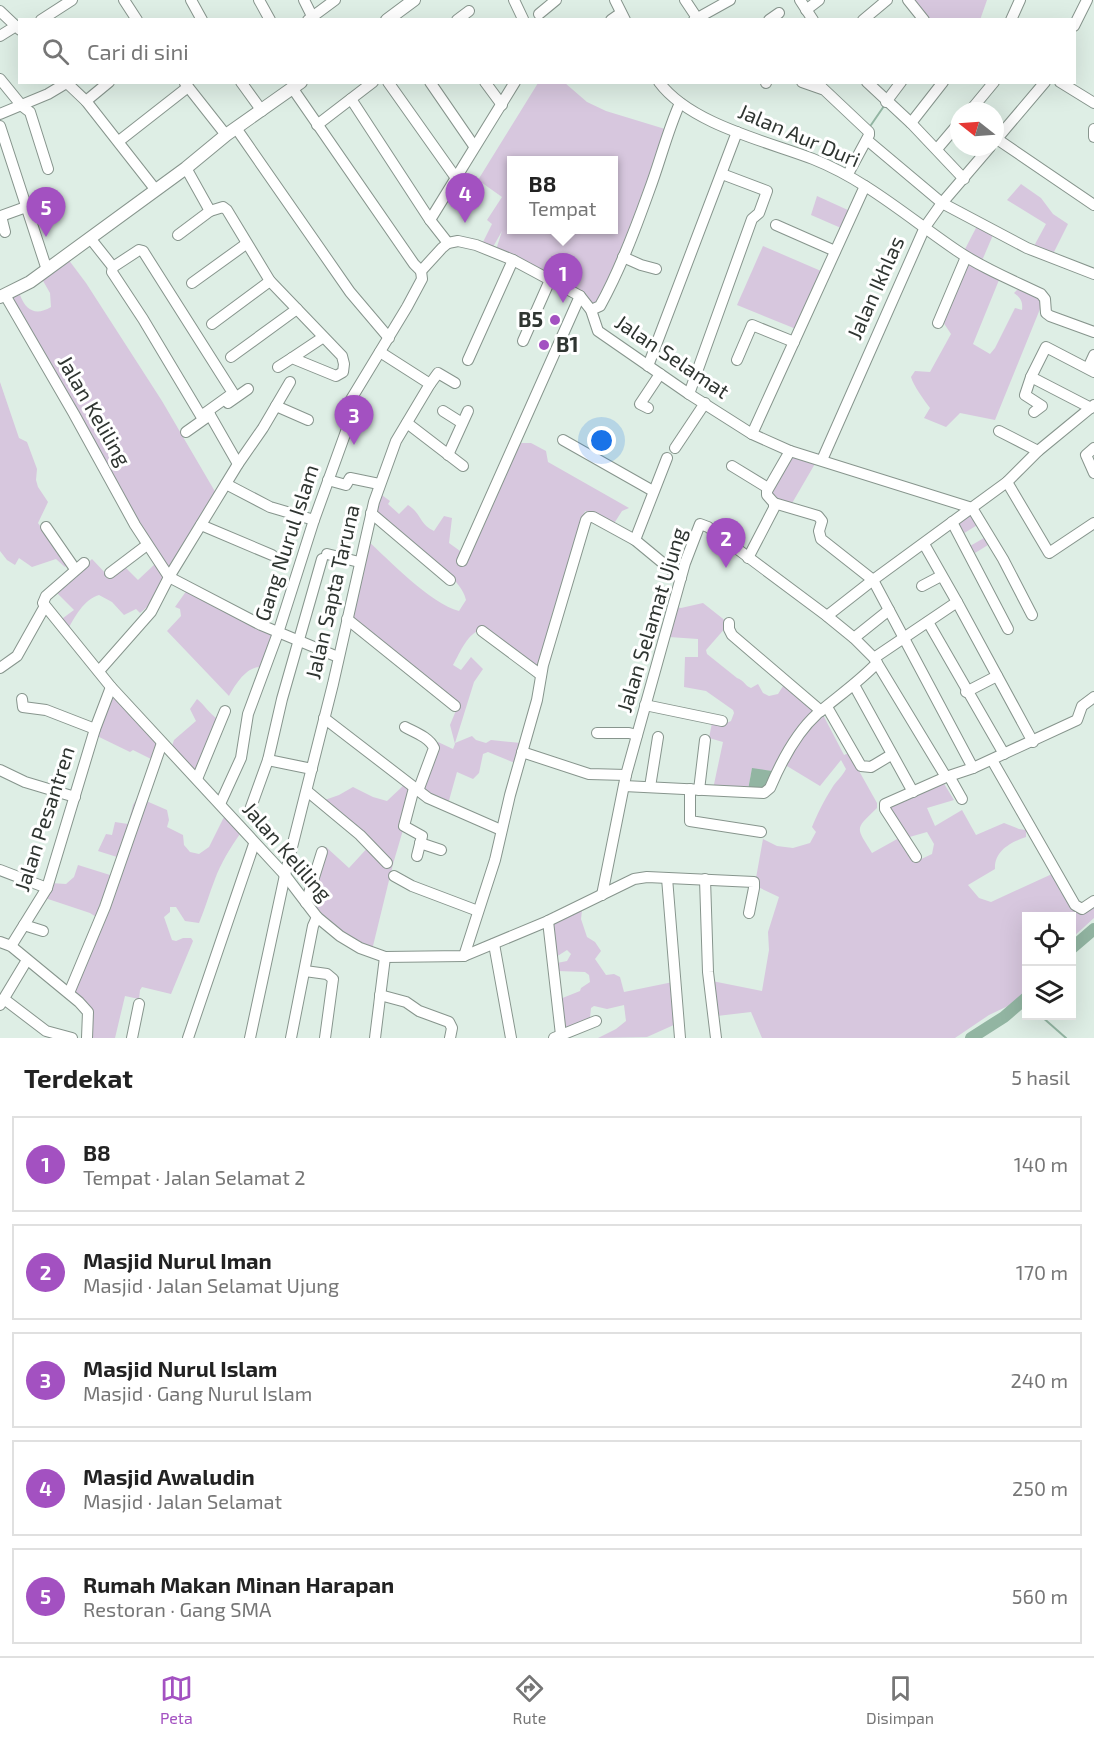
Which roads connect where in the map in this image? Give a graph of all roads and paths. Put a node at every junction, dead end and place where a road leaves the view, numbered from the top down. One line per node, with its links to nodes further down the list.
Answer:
1 (72, 0): 24 (street)
2 (124, 0): 25 (street)
3 (191, 0): 26 (street)
4 (259, 0): 27 (street)
5 (304, 0): 28 (street)
6 (335, 0): 28 (street)
7 (414, 0): 29 (main road)
8 (514, 0): 31 (street)
9 (555, 0): 22 (street)
10 (615, 0): 23 (street)
11 (685, 0): 32 (street)
12 (730, 0): 33 (street)
13 (819, 0): 18 (street)
14 (887, 0): 36 (street)
15 (908, 0): 37 (street)
16 (1020, 0): 38 (street)
17 (1087, 0): 39 (street)
18 (803, 5): 35 (street)
19 (0, 11): 40 (street)
20 (469, 11): 30 (street)
21 (779, 13): 34 (street)
22 (539, 14)
23 (623, 16)
24 (44, 18)
25 (136, 18)
26 (201, 18)
27 (269, 18)
28 (310, 18)
29 (390, 18)
30 (460, 18)
31 (523, 18)
32 (695, 18)
33 (698, 18)
34 (772, 18)
35 (812, 18)
36 (865, 18)
37 (921, 18)
38 (1012, 18)
39 (1076, 22)
40 (18, 28): 41 (street)
41 (0, 36)
42 (0, 79): 69 (street)
43 (65, 84): 69 (street)
44 (68, 84): 63 (street)
45 (107, 84): 63 (street)
46 (243, 84): 70 (street)
47 (370, 84): 62 (street)
48 (389, 84): 91 (street)
49 (431, 84): 83 (street)
50 (487, 84): 68 (street)
51 (514, 84): 68 (street)
52 (661, 84): 66 (street, Jalan Aur Duri)
53 (869, 84): 64 (street)
54 (900, 84): 64 (street)
55 (941, 84): 72 (street)
56 (992, 84): 65 (street)
57 (1043, 84): 76 (street, Jalan Ikhlas)
58 (1063, 84): 67 (street)
59 (186, 85): 77 (street); 82 (street)
60 (297, 86): 70 (main road); 73 (street)
61 (819, 86): 81 (street)
62 (351, 99): 73 (street); 99 (street)
63 (86, 101): 82 (street)
64 (886, 102): 72 (street)
65 (977, 102)
66 (680, 103): 78 (street, Jalan Aur Duri); 108 (street)
67 (1094, 103)
68 (502, 105): 83 (street)
69 (22, 106): 71 (street); 88 (street)
70 (262, 111): 77 (main road)
71 (0, 114)
72 (911, 123): 85 (street)
73 (317, 125): 114 (street)
74 (0, 126): 97 (street)
75 (1094, 129): 80 (street)
76 (1004, 130)
77 (231, 131): 87 (main road); 127 (street)
78 (737, 132): 89 (street); 90 (street, Jalan Aur Duri)
79 (950, 134): 85 (street)
80 (1094, 137)
81 (867, 140): 90 (street); 95 (street)
82 (119, 141): 94 (street)
83 (474, 146): 91 (street)
84 (1004, 148): 96 (street)
85 (937, 149): 92 (street)
86 (983, 156): 92 (street, Jalan Ikhlas)
87 (186, 168): 94 (main road); 98 (street)
88 (48, 169)
89 (722, 174): 136 (street); 145 (street)
90 (848, 174): 93 (street, Jalan Aur Duri)
91 (456, 178): 99 (street)
92 (964, 179): 95 (street, Jalan Ikhlas)
93 (865, 186): 101 (street, Jalan Aur Duri); 107 (street)
94 (155, 189): 104 (main road)
95 (942, 203): 101 (street, Jalan Ikhlas); 115 (street)
96 (1094, 205)
97 (26, 207): 102 (street); 113 (street)
98 (210, 211): 103 (street); 106 (street)
99 (430, 220): 105 (street)
100 (776, 225): 107 (street)
101 (925, 227): 109 (street, Jalan Aur Duri); 167 (street, Jalan Ikhlas)
102 (5, 232)
103 (178, 235)
104 (90, 238): 111 (street); 113 (main road)
105 (448, 243): 110 (street, Jalan Selamat); 114 (street)
106 (246, 244): 117 (street); 118 (street)
107 (835, 251): 129 (street)
108 (623, 257): 112 (street); 122 (street)
109 (966, 257): 123 (street); 125 (street, Jalan Aur Duri)
110 (513, 260): 116 (street, Jalan Selamat); 134 (street)
111 (113, 267): 153 (street); 153 (street)
112 (656, 269)
113 (47, 270): 119 (main road)
114 (421, 271): 127 (street, Gang Nurul Islam)
115 (1094, 274)
116 (550, 280): 120 (street, Jalan Selamat); 128 (street)
117 (270, 281): 121 (street); 124 (street)
118 (192, 283)
119 (2, 296): 188 (street, Jalan Keliling)
120 (580, 296): 122 (street, Jalan Selamat); 191 (street)
121 (297, 309): 126 (street); 132 (street)
122 (591, 310): 136 (street, Jalan Selamat)
123 (938, 323)
124 (212, 324)
125 (1094, 332)
126 (322, 338): 133 (street); 133 (street)
127 (389, 338): 130 (street, Gang Nurul Islam)
128 (524, 341)
129 (794, 342): 135 (street); 159 (street)
130 (380, 352): 142 (street); 172 (street, Gang Nurul Islam)
131 (1094, 355): 138 (street)
132 (231, 357)
133 (292, 358): 137 (street)
134 (468, 360)
135 (737, 360)
136 (648, 366): 139 (street, Jalan Selamat)
137 (278, 367)
138 (1091, 370): 140 (street)
139 (660, 374): 145 (street, Jalan Selamat); 149 (street)
140 (1031, 377): 148 (street); 152 (street)
141 (290, 382): 147 (street)
142 (430, 384): 143 (street); 155 (street, Jalan Sapta Taruna)
143 (455, 384)
144 (248, 389): 153 (street)
145 (689, 394): 146 (street, Jalan Selamat)
146 (705, 404): 159 (street, Jalan Selamat); 162 (street)
147 (276, 406): 154 (street); 168 (street)
148 (1093, 407): 164 (street)
149 (648, 408)
150 (443, 411): 156 (street)
151 (468, 411): 156 (street)
152 (1034, 412)
153 (208, 415): 158 (street); 168 (street)
154 (308, 420)
155 (407, 423): 165 (street); 175 (street, Jalan Sapta Taruna)
156 (462, 423): 165 (street)
157 (999, 430): 164 (street)
158 (186, 432)
159 (752, 434): 163 (street, Jalan Selamat)
160 (563, 440): 177 (street)
161 (1094, 447): 171 (street)
162 (675, 448)
163 (790, 451): 167 (street, Jalan Selamat); 176 (street)
164 (1038, 451): 173 (street)
165 (448, 455): 170 (street)
166 (667, 458): 177 (street)
167 (822, 460): 179 (street, Jalan Selamat)
168 (238, 464): 174 (street)
169 (732, 465): 176 (street)
170 (463, 466)
171 (1094, 473)
172 (328, 480): 175 (street); 181 (street, Gang Nurul Islam)
173 (1007, 482): 179 (street); 183 (street)
174 (226, 484): 181 (street); 184 (street)
175 (379, 484): 180 (street, Jalan Sapta Taruna)
176 (768, 488): 178 (street)
177 (653, 491): 186 (street)
178 (774, 502): 190 (street); 198 (street)
179 (972, 508): 182 (street); 203 (street)
180 (371, 513): 192 (street, Jalan Sapta Taruna); 197 (street)
181 (314, 520): 210 (street, Gang Nurul Islam)
182 (952, 522): 187 (street); 208 (street)
183 (1094, 523)
184 (201, 525): 189 (street); 195 (street)
185 (46, 527): 201 (street)
186 (634, 540): 196 (street); 218 (street)
187 (924, 544): 194 (street); 198 (street)
188 (147, 545): 193 (street); 195 (street, Jalan Keliling)
189 (272, 555)
190 (748, 558): 196 (street, Jalan Selamat Ujung); 204 (street, Jalan Selamat Ujung)
191 (462, 561)
192 (360, 562): 205 (street, Jalan Sapta Taruna); 213 (street)
193 (110, 573)
194 (941, 576): 199 (street); 200 (street)
195 (169, 577): 210 (street, Jalan Keliling); 217 (street)
196 (681, 578): 225 (street, Jalan Selamat Ujung)
197 (450, 580)
198 (873, 580): 202 (street); 204 (street)
199 (922, 586)
200 (957, 602): 206 (street); 219 (street)
201 (45, 606): 216 (street); 217 (street, Jalan Keliling)
202 (889, 610): 211 (street); 212 (street)
203 (1032, 615)
204 (827, 616): 211 (street, Jalan Selamat Ujung)
205 (347, 619): 214 (street, Jalan Sapta Taruna); 226 (street)
206 (928, 622): 212 (street); 222 (street)
207 (729, 623): 227 (street)
208 (1008, 628)
209 (482, 631): 218 (street)
210 (278, 633): 213 (street, Jalan Keliling); 257 (street, Gang Nurul Islam)
211 (854, 638): 215 (street, Jalan Selamat Ujung)
212 (905, 638): 215 (street); 244 (street)
213 (299, 641): 214 (street, Jalan Keliling); 242 (street)
214 (338, 657): 229 (street, Jalan Sapta Taruna)
215 (876, 661): 220 (street); 247 (street, Jalan Selamat Ujung)
216 (0, 668)
217 (99, 671): 221 (street, Jalan Keliling)
218 (541, 675): 239 (street)
219 (997, 676): 222 (street); 237 (street)
220 (854, 685): 227 (street); 241 (street)
221 (111, 687): 232 (street, Jalan Pesantren); 238 (street, Jalan Keliling)
222 (966, 692): 240 (street)
223 (1094, 697): 237 (street)
224 (22, 699): 232 (street)
225 (645, 705): 230 (street); 234 (street, Jalan Selamat Ujung)
226 (455, 706)
227 (824, 709): 241 (street); 252 (street)
228 (217, 715): 248 (street)
229 (324, 718): 245 (street, Jalan Sapta Taruna); 251 (street)
230 (722, 721)
231 (405, 726): 251 (street)
232 (95, 729): 255 (street, Jalan Pesantren)
233 (597, 733): 234 (street)
234 (637, 735): 249 (street, Jalan Selamat Ujung)
235 (658, 737): 250 (street)
236 (705, 740): 252 (street)
237 (1033, 741): 240 (street)
238 (162, 743): 248 (street, Jalan Keliling); 290 (street)
239 (522, 752): 249 (street); 259 (street)
240 (1004, 754): 243 (street)
241 (891, 755): 254 (street)
242 (268, 760): 245 (street); 258 (street)
243 (992, 760): 244 (street); 275 (street)
244 (973, 768): 247 (street)
245 (312, 769): 253 (street, Jalan Sapta Taruna)
246 (0, 770): 255 (street)
247 (947, 777): 254 (street); 256 (street, Jalan Selamat Ujung)
248 (197, 779): 257 (street, Jalan Keliling)
249 (625, 780): 250 (street); 274 (street, Jalan Selamat Ujung)
250 (650, 787): 252 (street)
251 (416, 790): 259 (street); 261 (street)
252 (695, 790): 260 (street)
253 (307, 791): 267 (street); 269 (street, Jalan Sapta Taruna)
254 (913, 792): 266 (street)
255 (75, 797): 273 (street, Jalan Pesantren)
256 (962, 799)
257 (220, 804): 262 (street, Jalan Keliling)
258 (251, 807)
259 (501, 830): 277 (street)
260 (761, 832)
261 (420, 843): 263 (street); 265 (street)
262 (254, 844): 269 (street, Jalan Keliling); 299 (street)
263 (441, 850)
264 (322, 852): 276 (street)
265 (417, 856)
266 (916, 857)
267 (387, 863)
268 (0, 870): 273 (street)
269 (285, 875): 276 (street, Jalan Keliling); 300 (street, Jalan Sapta Taruna)
270 (394, 876): 277 (street)
271 (667, 878): 272 (street, Jalan Keliling); 274 (street, Jalan Keliling); 306 (street)
272 (705, 879): 278 (street, Jalan Keliling); 307 (street)
273 (47, 888): 281 (street, Jalan Pesantren)
274 (602, 894): 280 (street, Jalan Keliling)
275 (1094, 900)
276 (306, 903): 279 (street, Jalan Keliling)
277 (478, 911): 286 (street)
278 (749, 913)
279 (317, 917): 287 (street, Jalan Keliling); 289 (street)
280 (548, 921): 284 (street, Jalan Keliling); 295 (street)
281 (24, 925): 282 (street); 285 (street, Jalan Pesantren)
282 (43, 931)
283 (0, 942): 285 (street)
284 (494, 944): 286 (street, Jalan Keliling); 305 (street)
285 (11, 946): 288 (street)
286 (464, 956): 287 (street, Jalan Keliling)
287 (385, 957): 291 (street)
288 (27, 960): 290 (street); 292 (street)
289 (305, 970): 301 (street); 302 (street)
290 (69, 993): 297 (street)
291 (380, 995): 303 (street); 304 (street)
292 (2, 1002): 296 (street)
293 (139, 1004): 298 (street)
294 (596, 1021): 295 (street)
295 (557, 1037)
296 (72, 1038)
297 (87, 1038)
298 (132, 1038)
299 (188, 1038)
300 (250, 1038)
301 (291, 1038)
302 (325, 1038)
303 (375, 1038)
304 (450, 1038)
305 (511, 1038)
306 (680, 1038)
307 (717, 1038)

